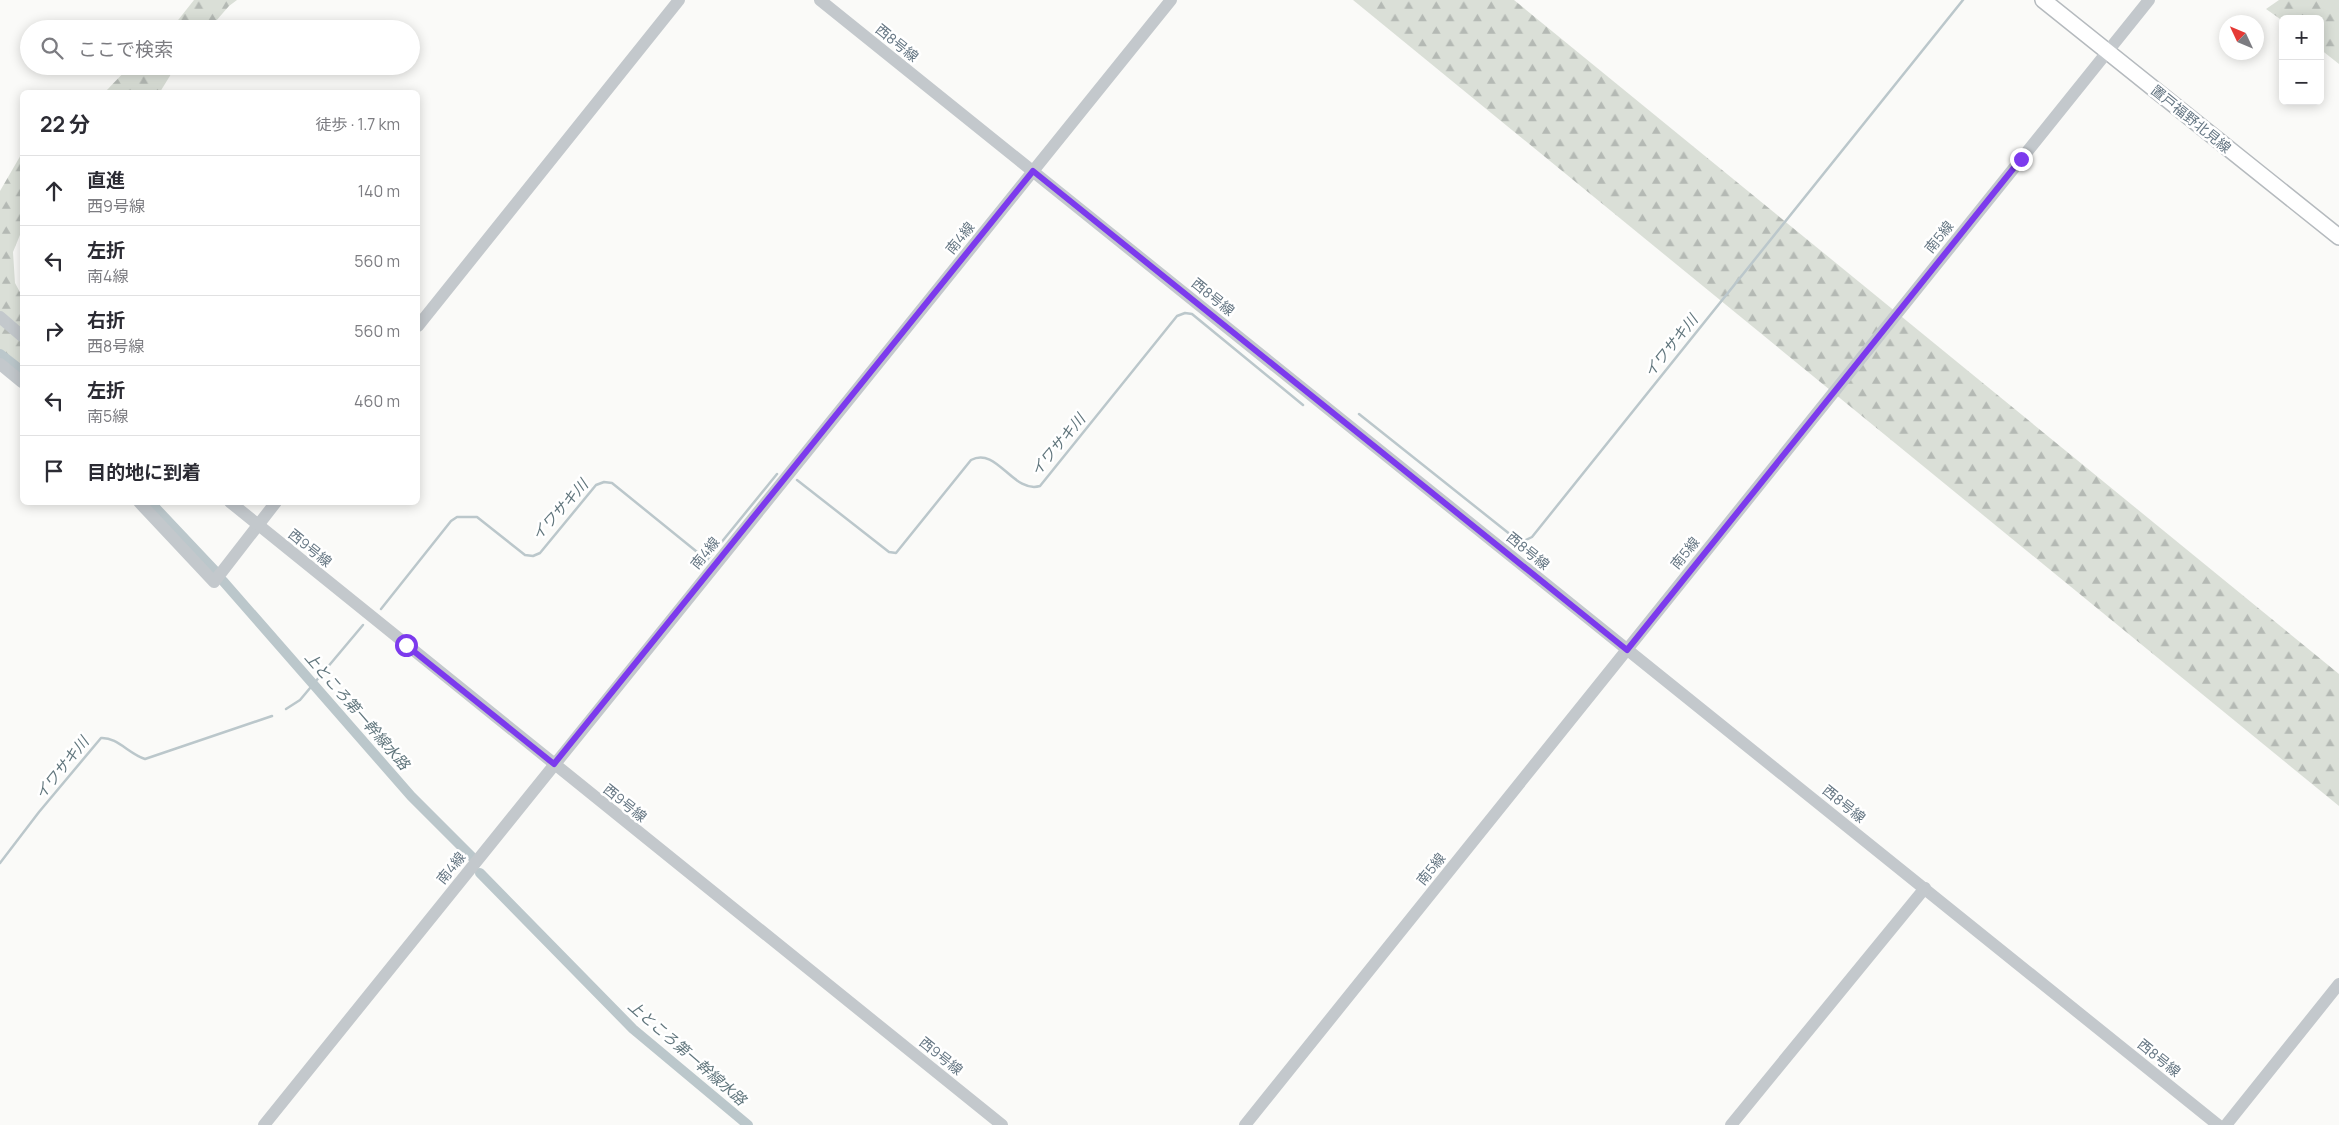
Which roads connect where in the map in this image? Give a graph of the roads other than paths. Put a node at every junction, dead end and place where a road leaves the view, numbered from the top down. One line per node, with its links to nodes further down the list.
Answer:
1 (679, 0): 10 (street)
2 (820, 0): 7 (street, 西8号線)
3 (1171, 0): 7 (street, 南4線)
4 (2043, 0): 6 (main road, 置戸福野北見線)
5 (2149, 0): 6 (street, 南5線)
6 (2107, 52): 8 (main road, 置戸福野北見線); 18 (street, 南5線)
7 (1033, 171): 18 (street, 西8号線); 19 (street, 南4線)
8 (2339, 237)
9 (0, 317): 11 (street)
10 (420, 324)
11 (20, 334)
12 (0, 364): 13 (street)
13 (20, 380)
14 (142, 505): 17 (street)
15 (234, 505): 17 (street, 西9号線)
16 (274, 505): 17 (street)
17 (258, 525): 19 (street, 西9号線)
18 (1627, 650): 20 (street, 西8号線); 24 (street, 南5線)
19 (554, 764): 22 (street, 南4線); 23 (street, 西9号線)
20 (1925, 888): 25 (street); 26 (street, 西8号線)
21 (2339, 984): 27 (street)
22 (264, 1125)
23 (1002, 1125)
24 (1245, 1125)
25 (1731, 1125)
26 (2218, 1125)
27 (2226, 1125)

